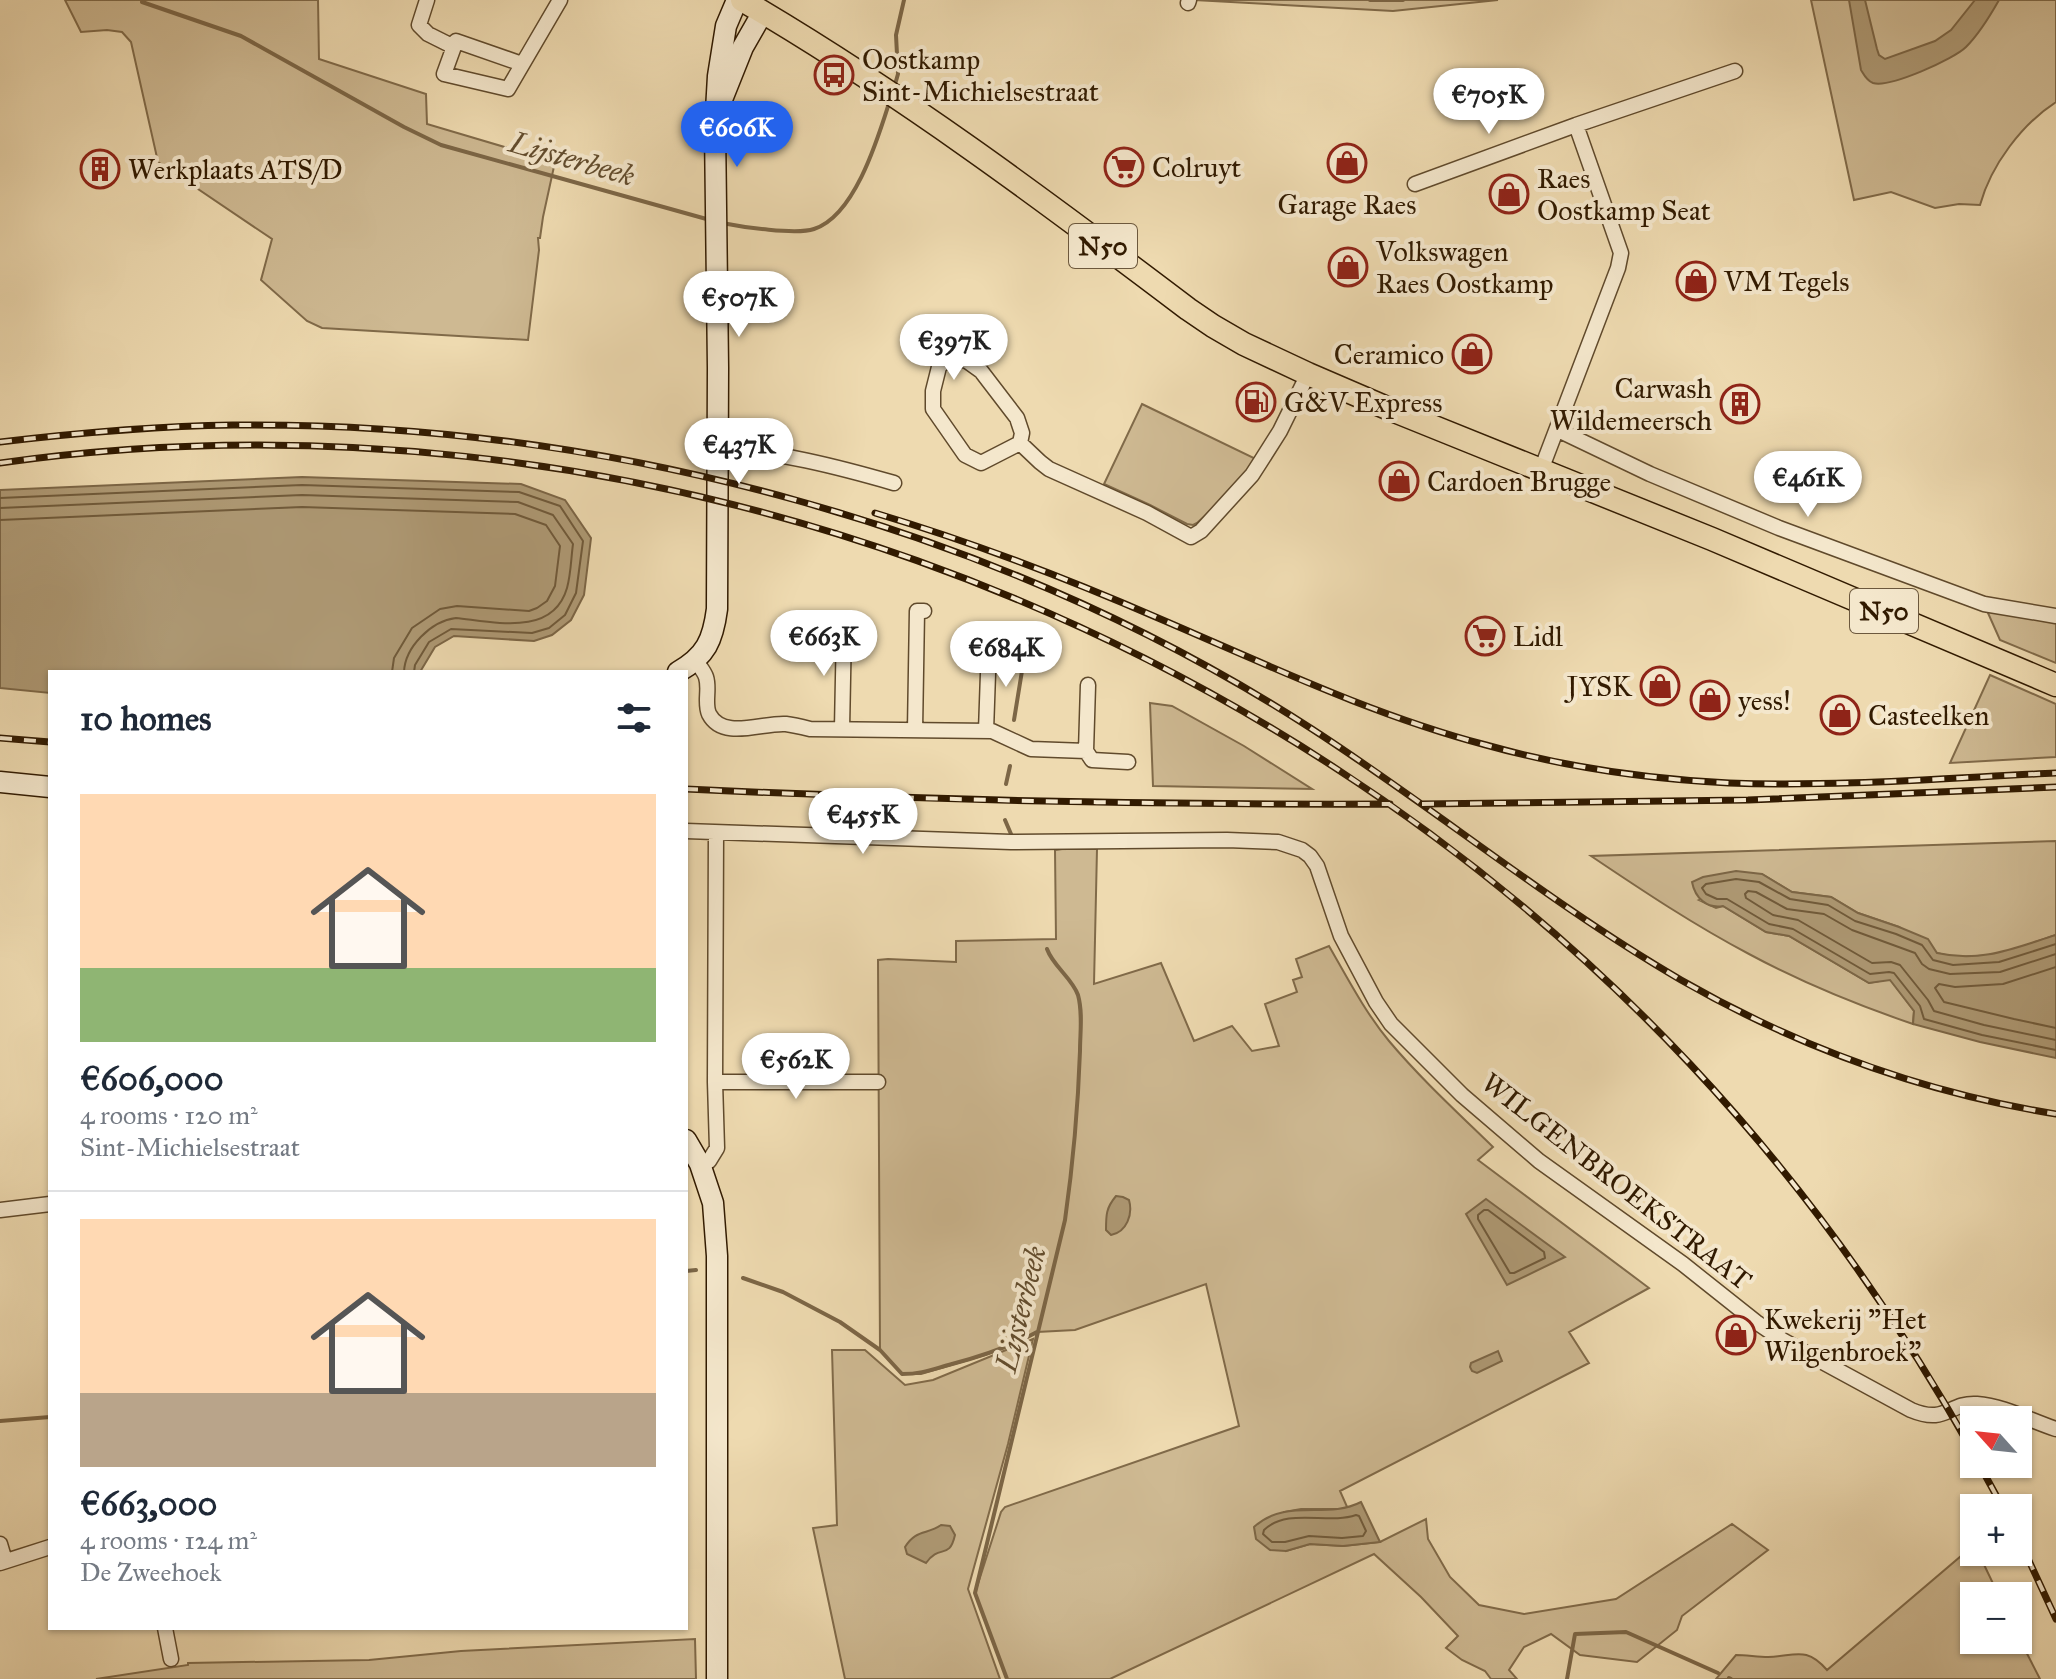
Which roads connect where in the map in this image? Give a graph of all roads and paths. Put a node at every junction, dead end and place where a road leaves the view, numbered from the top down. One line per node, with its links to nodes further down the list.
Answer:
1 (427, 0): 5 (street)
2 (560, 0): 6 (street)
3 (739, 0): 4 (main road, N50); 9 (main road)
4 (763, 12): 9 (main road); 11 (main road, N50)
5 (454, 47): 6 (street); 6 (street)
6 (522, 64)
7 (1735, 71): 8 (street)
8 (1576, 125): 10 (street); 12 (street)
9 (715, 128): 14 (main road)
10 (1415, 184)
11 (1308, 374): 13 (street); 15 (main road, N50)
12 (1558, 430): 15 (street); 18 (street)
13 (1020, 443): 13 (street)
14 (717, 447): 16 (street); 21 (main road)
15 (1541, 470): 24 (main road, N50)
16 (894, 483)
17 (924, 611): 26 (street)
18 (2056, 616)
19 (844, 627): 25 (street)
20 (993, 637): 27 (street)
21 (696, 661): 22 (main road); 25 (street)
22 (681, 670)
23 (1088, 685): 28 (street)
24 (2056, 685)
25 (842, 729): 26 (street)
26 (915, 730): 27 (street)
27 (986, 731): 28 (street)
28 (1086, 751): 29 (street)
29 (1128, 762)
30 (0, 782): 31 (main road)
31 (48, 787)
32 (688, 831): 33 (street, WILGENBROEKSTRAAT)
33 (716, 833): 34 (street); 40 (street, WILGENBROEKSTRAAT)
34 (715, 1082): 35 (street); 37 (street)
35 (878, 1082)
36 (688, 1143): 37 (main road)
37 (700, 1164): 46 (main road)
38 (48, 1204): 39 (street)
39 (0, 1210)
40 (2056, 1429)
41 (0, 1544): 43 (street)
42 (48, 1548): 43 (street)
43 (3, 1562)
44 (165, 1630): 45 (street)
45 (171, 1659)
46 (717, 1679)

